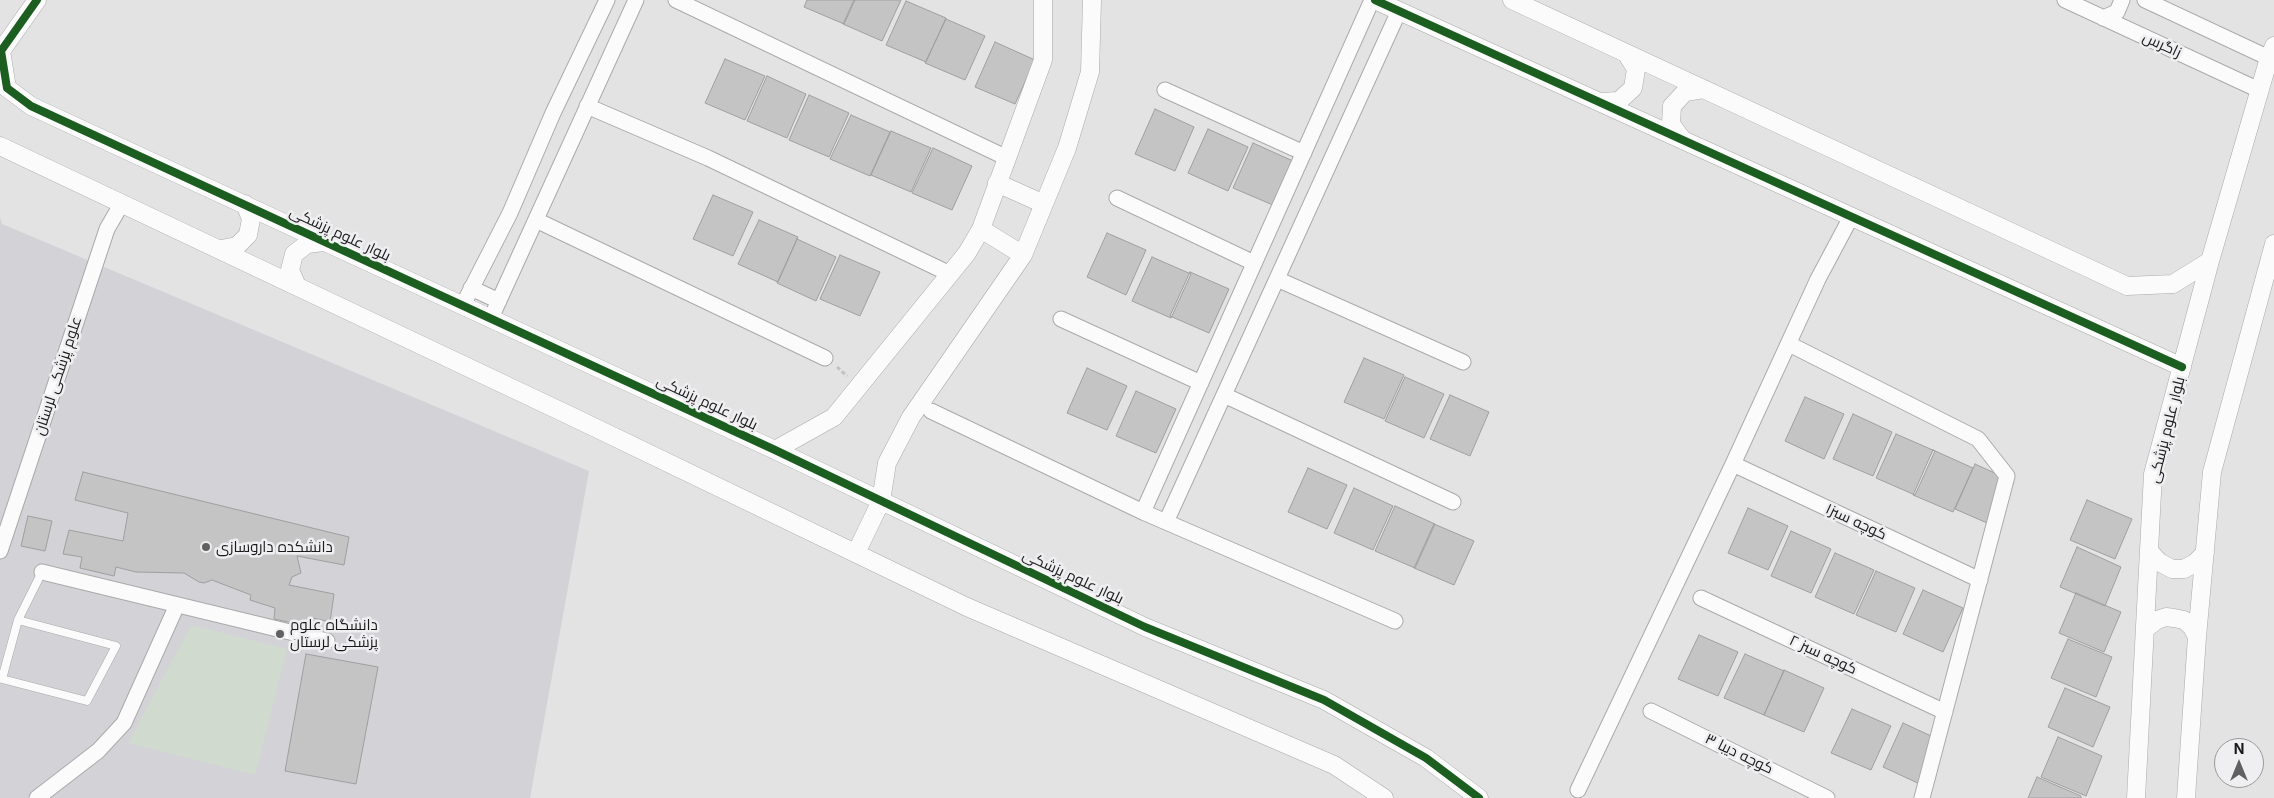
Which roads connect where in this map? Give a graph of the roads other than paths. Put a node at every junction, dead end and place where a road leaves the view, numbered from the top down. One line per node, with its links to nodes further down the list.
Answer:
1 (36, 0): 14 (street, بلوار علوم پزشکی)
2 (607, 0): 43 (street)
3 (636, 0): 21 (street)
4 (676, 0): 25 (street)
5 (1043, 0): 25 (street)
6 (1092, 0): 30 (street)
7 (1373, 0): 12 (street); 24 (street)
8 (1512, 0): 16 (street)
9 (2065, 0): 13 (street, زاگرس)
10 (2122, 0): 13 (street)
11 (2145, 0): 15 (street)
12 (1399, 11): 20 (street); 41 (street)
13 (2103, 18): 19 (street, زاگرس)
14 (0, 51): 29 (street, بلوار علوم پزشکی)
15 (2271, 52): 19 (street, بلوار علوم پزشکی)
16 (1626, 53): 17 (street); 20 (street)
17 (1704, 89): 22 (street); 38 (street)
18 (1166, 90): 24 (street)
19 (2259, 90): 38 (street, بلوار علوم پزشکی)
20 (1599, 102): 22 (street)
21 (587, 106): 32 (street); 40 (street)
22 (1682, 139): 31 (street)
23 (0, 146): 28 (street)
24 (1304, 153): 39 (street)
25 (1007, 158): 26 (street)
26 (997, 183): 30 (street); 33 (street)
27 (1117, 198): 39 (street)
28 (122, 203): 36 (street); 61 (street, علوم پزشکی لرستان)
29 (245, 204): 34 (street, بلوار علوم پزشکی); 36 (street)
30 (1044, 204): 37 (street)
31 (1852, 217): 48 (street); 51 (street)
32 (536, 220): 44 (street); 49 (street)
33 (981, 229): 37 (street); 40 (street)
34 (323, 242): 42 (street); 45 (street, بلوار علوم پزشکی)
35 (2274, 244): 64 (street)
36 (221, 249): 42 (street)
37 (1023, 255): 57 (street)
38 (2210, 261): 51 (street, بلوار علوم پزشکی)
39 (1254, 263): 52 (street)
40 (950, 274): 55 (street)
41 (1277, 279): 50 (street); 53 (street)
42 (297, 286): 63 (street)
43 (471, 288): 44 (street); 45 (street)
44 (499, 301): 46 (street)
45 (462, 305): 46 (street, بلوار علوم پزشکی)
46 (491, 318): 55 (street, بلوار علوم پزشکی)
47 (1062, 320): 52 (street)
48 (1789, 344): 56 (street); 66 (street)
49 (825, 358)
50 (1463, 362)
51 (2182, 367): 62 (street, بلوار علوم پزشکی)
52 (1201, 383): 59 (street)
53 (1224, 395): 58 (street); 60 (street)
54 (931, 411): 59 (street)
55 (776, 450): 57 (street, بلوار علوم پزشکی)
56 (1733, 464): 66 (street, کوچه سبز۱); 76 (street)
57 (881, 501): 63 (street); 79 (street, بلوار علوم پزشکی)
58 (1453, 502)
59 (1143, 512): 60 (street)
60 (1166, 522): 70 (street)
61 (0, 551)
62 (2149, 551): 64 (street); 71 (street, بلوار علوم پزشکی)
63 (856, 553): 78 (street)
64 (2205, 553): 72 (street)
65 (42, 572): 68 (street); 69 (lane)
66 (1980, 580): 75 (street)
67 (1701, 598): 75 (street, کوچه سبز ۲)
68 (177, 604): 73 (street); 77 (street)
69 (18, 620): 69 (lane)
70 (1395, 621)
71 (2145, 630): 72 (street); 82 (street, بلوار علوم پزشکی)
72 (2197, 637): 83 (street)
73 (327, 640)
74 (1651, 711): 80 (street, کوچه دیبا ۳)
75 (1944, 712): 81 (street)
76 (1578, 790)
77 (37, 798)
78 (1384, 798)
79 (1479, 798)
80 (1827, 798)
81 (1922, 798)
82 (2136, 798)
83 (2186, 798)

